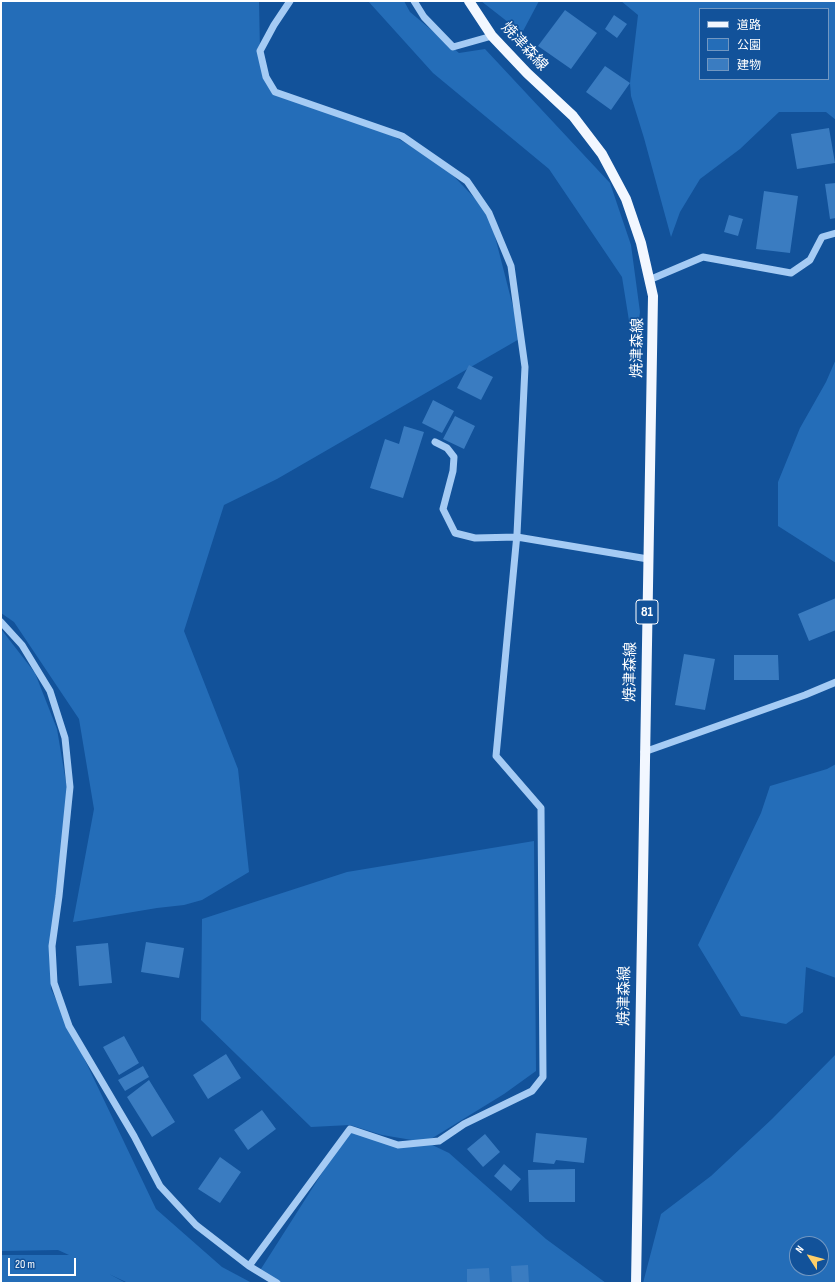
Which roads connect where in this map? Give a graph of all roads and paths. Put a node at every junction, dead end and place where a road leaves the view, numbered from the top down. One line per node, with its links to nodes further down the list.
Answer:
1 (290, 1): 8 (street)
2 (414, 1): 4 (street)
3 (469, 1): 4 (main road, 焼津森線 / 81)
4 (492, 36): 6 (main road, 焼津森線 / 81)
5 (836, 233): 6 (street)
6 (649, 280): 9 (main road, 焼津森線 / 81)
7 (435, 442): 8 (street)
8 (517, 537): 9 (street); 13 (street)
9 (648, 559): 12 (main road, 焼津森線 / 81)
10 (1, 622): 13 (street)
11 (836, 682): 12 (street)
12 (644, 752): 15 (main road, 焼津森線 / 81)
13 (249, 1266): 14 (street)
14 (277, 1283)
15 (636, 1283)

